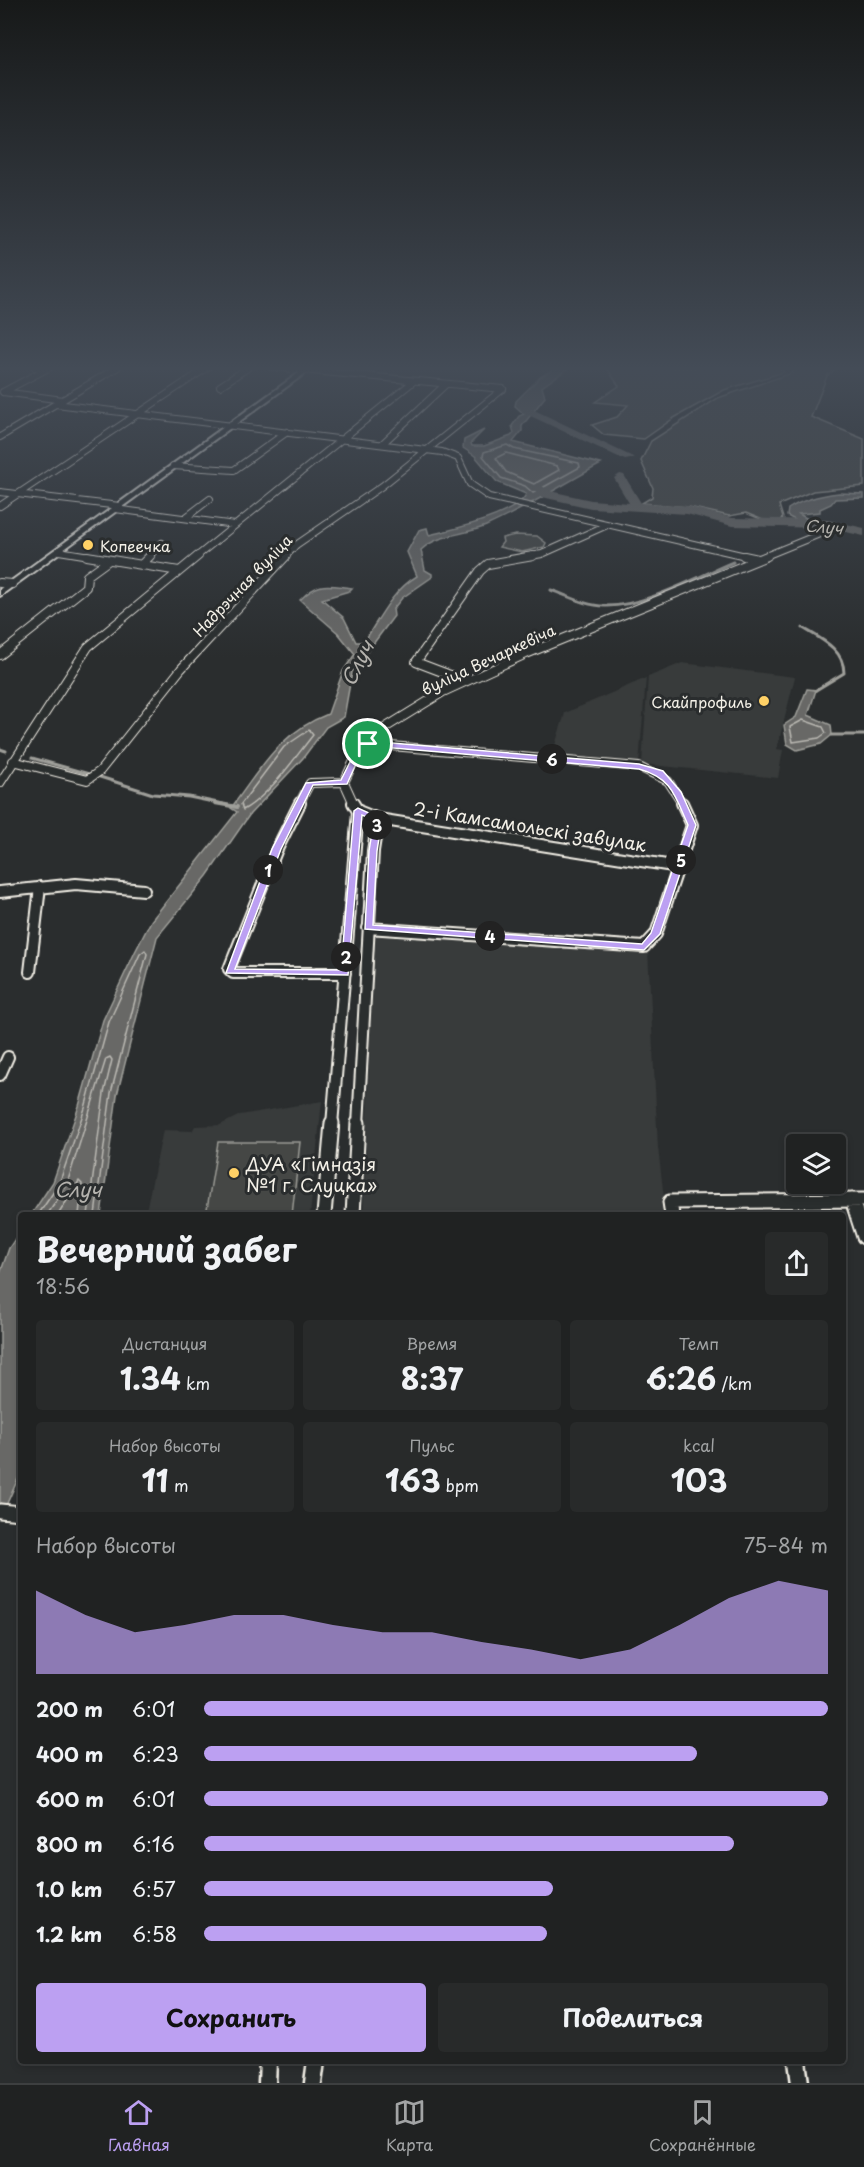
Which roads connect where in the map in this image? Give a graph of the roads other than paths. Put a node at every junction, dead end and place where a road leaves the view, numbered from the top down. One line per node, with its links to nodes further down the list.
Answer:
1 (63, 464): 9 (street)
2 (176, 464): 7 (main road)
3 (242, 464): 7 (street)
4 (311, 464): 14 (street)
5 (410, 464): 29 (street, Надрэчная вуліца)
6 (460, 464): 15 (street)
7 (173, 466): 12 (main road)
8 (0, 492): 9 (street)
9 (18, 494): 11 (street); 12 (street)
10 (210, 499): 13 (street)
11 (0, 506)
12 (118, 508): 13 (street); 18 (main road)
13 (185, 518): 14 (street)
14 (235, 525): 22 (street)
15 (607, 525): 19 (street); 27 (street)
16 (827, 531): 19 (street)
17 (162, 543): 21 (street)
18 (58, 551): 20 (street); 24 (main road)
19 (758, 559): 27 (street, вуліца Вечаркевіча)
20 (109, 560): 21 (street); 26 (street)
21 (141, 565): 22 (street)
22 (178, 571): 29 (street)
23 (0, 583): 24 (street)
24 (12, 584): 25 (main road)
25 (0, 592)
26 (0, 655)
27 (466, 681): 28 (street, вуліца Вечаркевіча)
28 (368, 744): 30 (street, вуліца Вечаркевіча); 34 (street)
29 (13, 761): 31 (street)
30 (344, 782): 32 (street); 40 (street)
31 (0, 783)
32 (358, 811): 33 (street, 2-і Камсамольскі завулак); 40 (street)
33 (378, 819): 34 (street, 2-і Камсамольскі завулак); 38 (street)
34 (679, 867): 38 (street)
35 (40, 887): 36 (street); 37 (street); 39 (street)
36 (144, 890)
37 (0, 891)
38 (368, 928): 45 (street)
39 (30, 972)
40 (345, 973): 44 (street)
41 (8, 1057): 42 (street)
42 (0, 1075)
43 (858, 1200): 46 (street); 47 (street)
44 (324, 1212)
45 (352, 1212)
46 (672, 1212)
47 (864, 1237)
48 (0, 1511): 49 (street)
49 (18, 1513)
50 (268, 2064): 53 (street)
51 (316, 2064): 54 (street)
52 (797, 2064): 55 (street)
53 (267, 2083)
54 (313, 2083)
55 (800, 2083)

